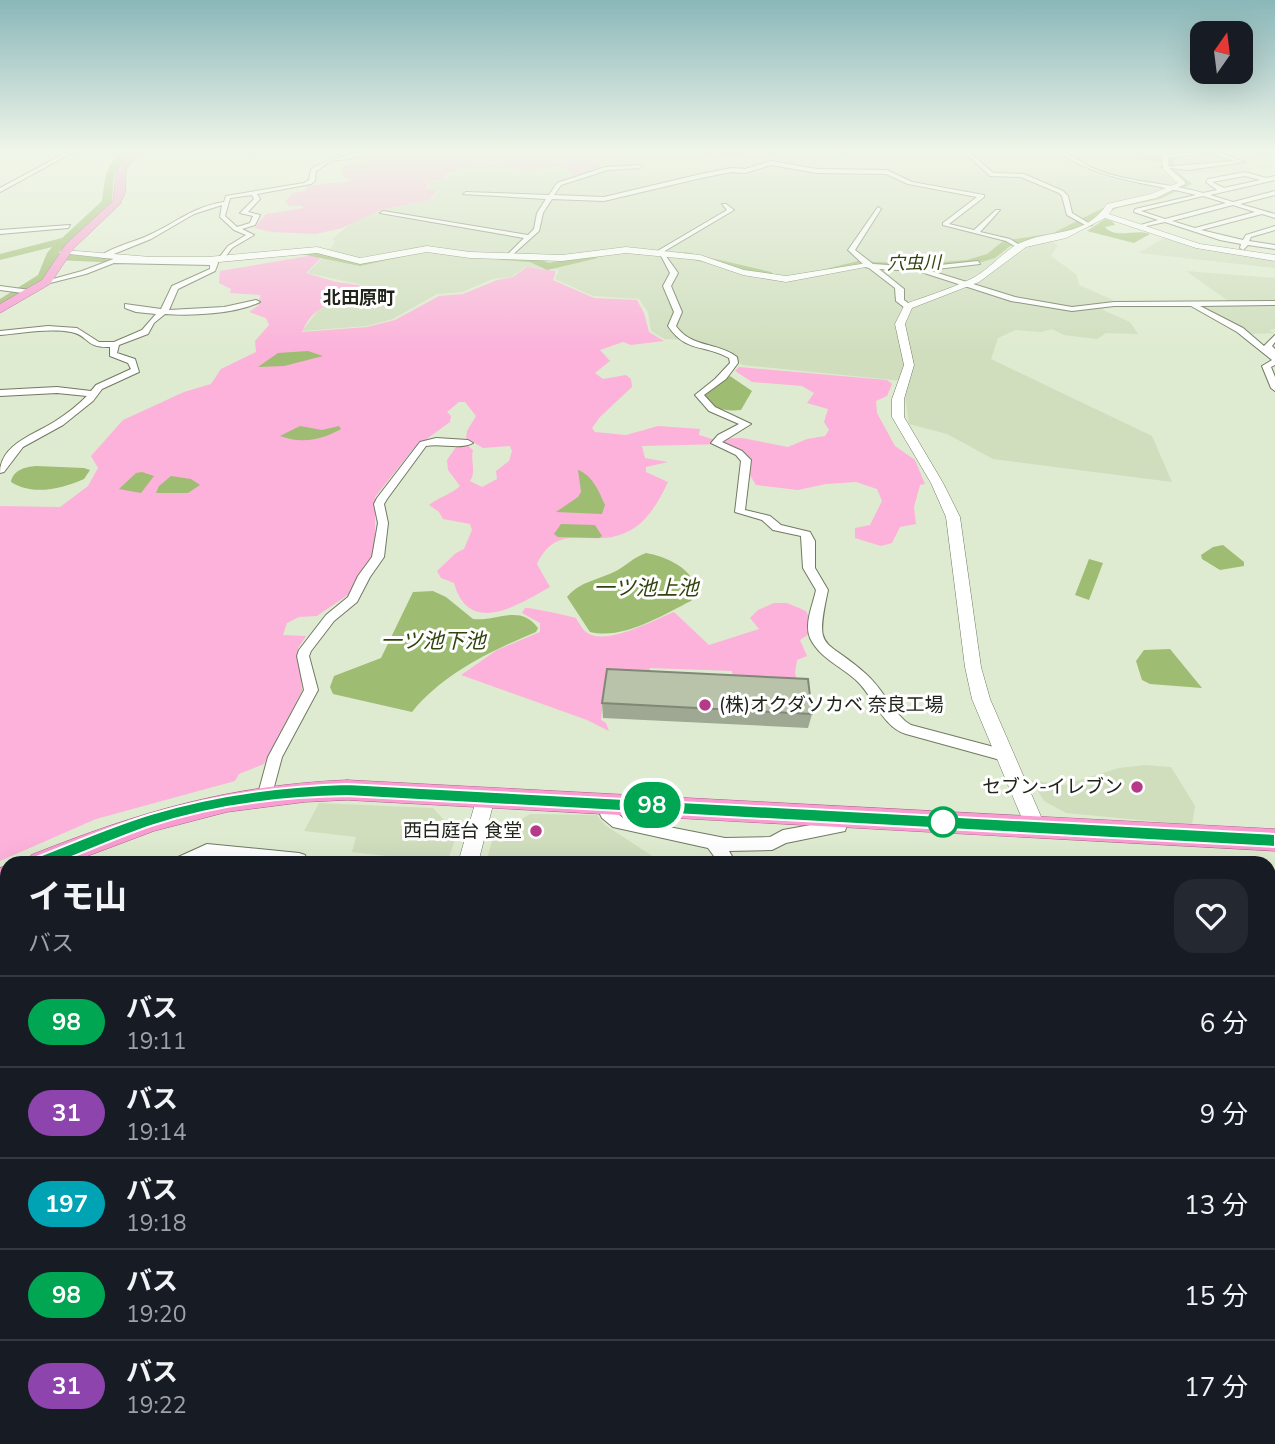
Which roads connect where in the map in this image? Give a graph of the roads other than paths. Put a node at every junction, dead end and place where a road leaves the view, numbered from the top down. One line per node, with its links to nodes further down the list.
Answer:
1 (101, 217): 33 (highway)
2 (182, 217): 35 (street)
3 (223, 217): 22 (street)
4 (256, 217): 22 (street)
5 (410, 217): 26 (street)
6 (539, 217): 26 (street)
7 (719, 217): 32 (street)
8 (872, 217): 40 (street)
9 (955, 217): 25 (street)
10 (991, 217): 25 (street)
11 (1075, 217): 18 (street)
12 (1100, 217): 18 (street)
13 (1112, 217): 20 (street)
14 (1157, 217): 17 (street)
15 (1176, 217): 17 (street)
16 (1243, 217): 23 (street)
17 (1165, 220): 20 (street); 23 (street)
18 (1089, 225): 28 (street)
19 (68, 226): 24 (street)
20 (1139, 226): 31 (street)
21 (1275, 228): 31 (street)
22 (236, 229): 38 (street)
23 (1195, 230): 31 (street)
24 (0, 232)
25 (975, 233): 27 (street)
26 (528, 237): 34 (street)
27 (1008, 240): 28 (street); 29 (street)
28 (1037, 242): 29 (street)
29 (1020, 247): 43 (street)
30 (1275, 247): 31 (street)
31 (1243, 248): 36 (street)
32 (660, 253): 34 (street); 40 (street); 63 (street)
33 (62, 256): 35 (street); 42 (highway)
34 (510, 256): 38 (street)
35 (102, 257): 37 (street)
36 (1275, 258)
37 (117, 260): 38 (street); 42 (street)
38 (217, 261): 52 (street)
39 (978, 263): 41 (street)
40 (867, 266): 41 (street); 50 (street)
41 (919, 269): 43 (street)
42 (46, 282): 45 (highway)
43 (962, 285): 48 (street); 50 (street)
44 (0, 288): 45 (street)
45 (30, 292): 51 (highway)
46 (256, 302): 52 (street)
47 (1275, 303): 48 (street)
48 (1191, 304): 57 (street)
49 (128, 306): 52 (street)
50 (908, 306): 63 (street)
51 (0, 309)
52 (164, 311): 55 (street)
53 (0, 333): 55 (street)
54 (1275, 337): 56 (street)
55 (115, 344): 60 (street)
56 (1275, 354)
57 (1275, 360): 58 (street)
58 (1275, 388)
59 (0, 393): 60 (street)
60 (91, 394): 62 (street)
61 (468, 443): 64 (street)
62 (0, 470)
63 (1004, 755): 68 (street)
64 (266, 794): 65 (highway); 71 (highway)
65 (486, 797): 66 (highway); 74 (street)
66 (601, 802): 67 (highway); 70 (street)
67 (842, 816): 68 (highway); 70 (street)
68 (1036, 828): 69 (highway)
69 (1275, 840)
70 (713, 843): 75 (street)
71 (58, 856)
72 (196, 856): 73 (street)
73 (245, 856)
74 (470, 856)
75 (723, 856)
76 (0, 1344): 77 (street)
77 (0, 1389)

